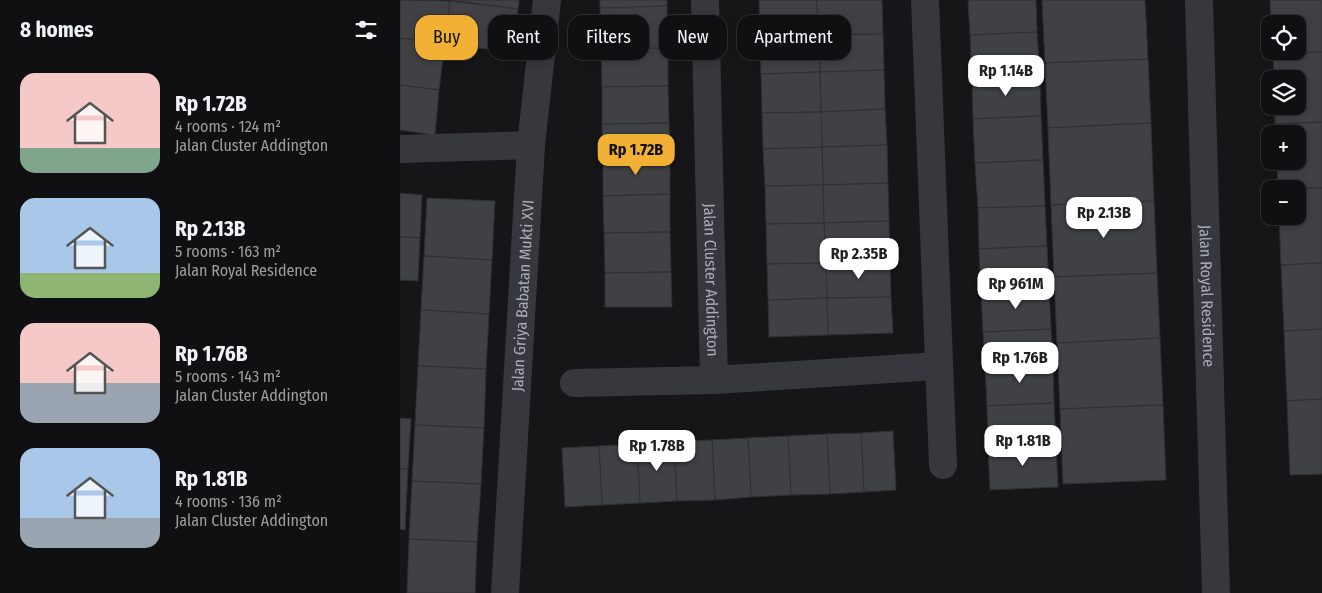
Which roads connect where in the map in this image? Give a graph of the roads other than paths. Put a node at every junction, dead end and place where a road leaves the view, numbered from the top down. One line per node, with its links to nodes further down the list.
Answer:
1 (547, 0): 5 (street, Jalan Griya Babatan Mukti XVI)
2 (705, 0): 8 (street, Jalan Cluster Addington)
3 (925, 0): 7 (street)
4 (1198, 0): 12 (street, Jalan Royal Residence)
5 (531, 145): 6 (street); 11 (street, Jalan Griya Babatan Mukti XVI)
6 (400, 149)
7 (938, 366): 8 (street, Jalan Cluster Addington); 10 (street)
8 (714, 380): 9 (street, Jalan Cluster Addington)
9 (574, 383)
10 (943, 465)
11 (504, 593)
12 (1216, 593)

